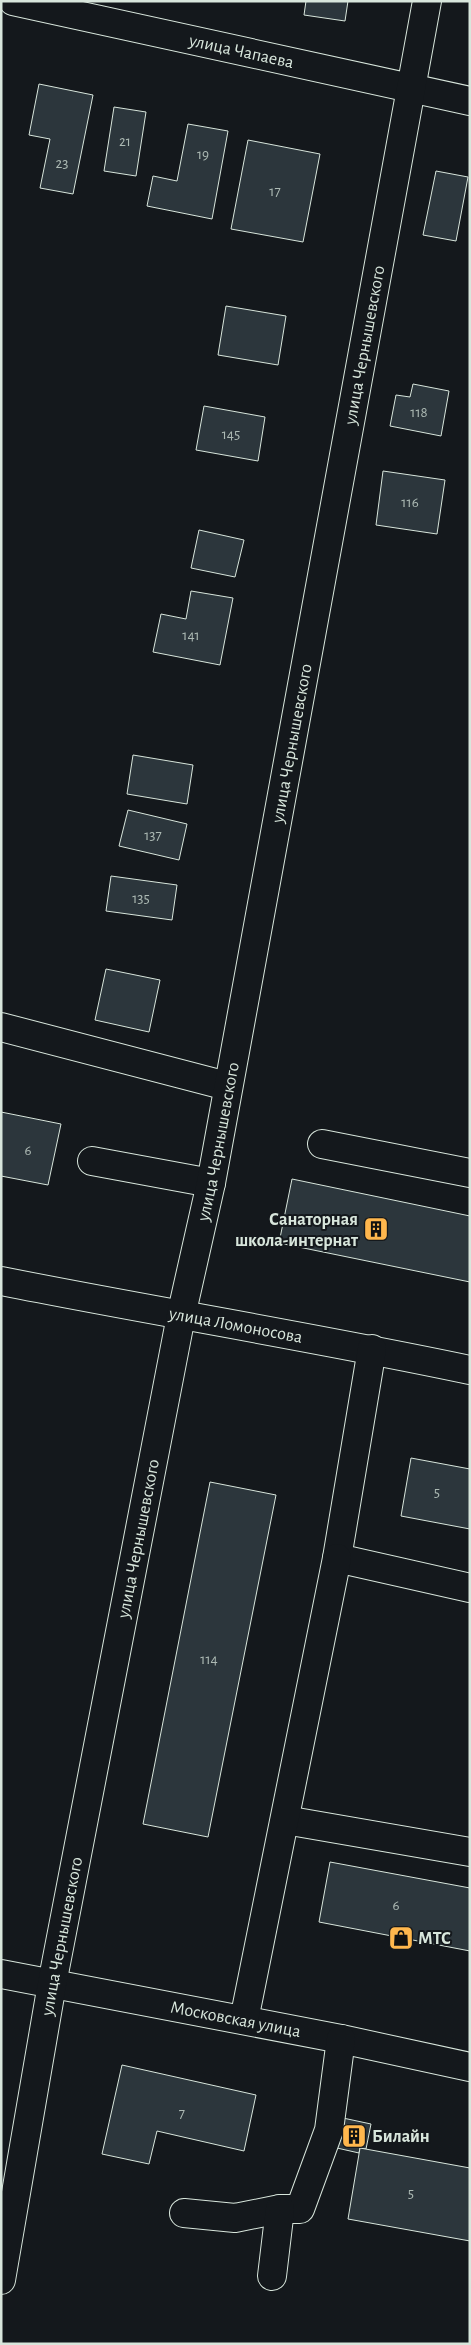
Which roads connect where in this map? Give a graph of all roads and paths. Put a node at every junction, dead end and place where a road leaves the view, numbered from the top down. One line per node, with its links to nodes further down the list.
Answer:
1 (13, 1): 3 (street, улица Чапаева)
2 (427, 1): 3 (street, улица Чернышевского)
3 (412, 89): 4 (street, улица Чапаева); 6 (street, улица Чернышевского)
4 (470, 101)
5 (1, 1027): 6 (street)
6 (227, 1086): 10 (street, улица Чернышевского)
7 (322, 1144): 9 (street)
8 (92, 1161): 10 (street)
9 (470, 1172)
10 (211, 1183): 12 (street, улица Чернышевского)
11 (1, 1281): 12 (street, улица Ломоносова)
12 (181, 1316): 13 (street, улица Ломоносова); 20 (street, улица Чернышевского)
13 (372, 1349): 14 (street, улица Ломоносова); 15 (street)
14 (470, 1370)
15 (336, 1558): 16 (street); 17 (street)
16 (470, 1588)
17 (285, 1820): 18 (street); 21 (street)
18 (470, 1852)
19 (1, 1974): 20 (street, Московская улица)
20 (52, 1984): 21 (street, Московская улица); 27 (street, улица Чернышевского)
21 (244, 2020): 22 (street, Московская улица)
22 (341, 2039): 23 (street, Московская улица); 24 (street)
23 (470, 2067)
24 (280, 2209): 25 (street); 26 (street)
25 (184, 2213)
26 (272, 2276)
27 (1, 2280)

